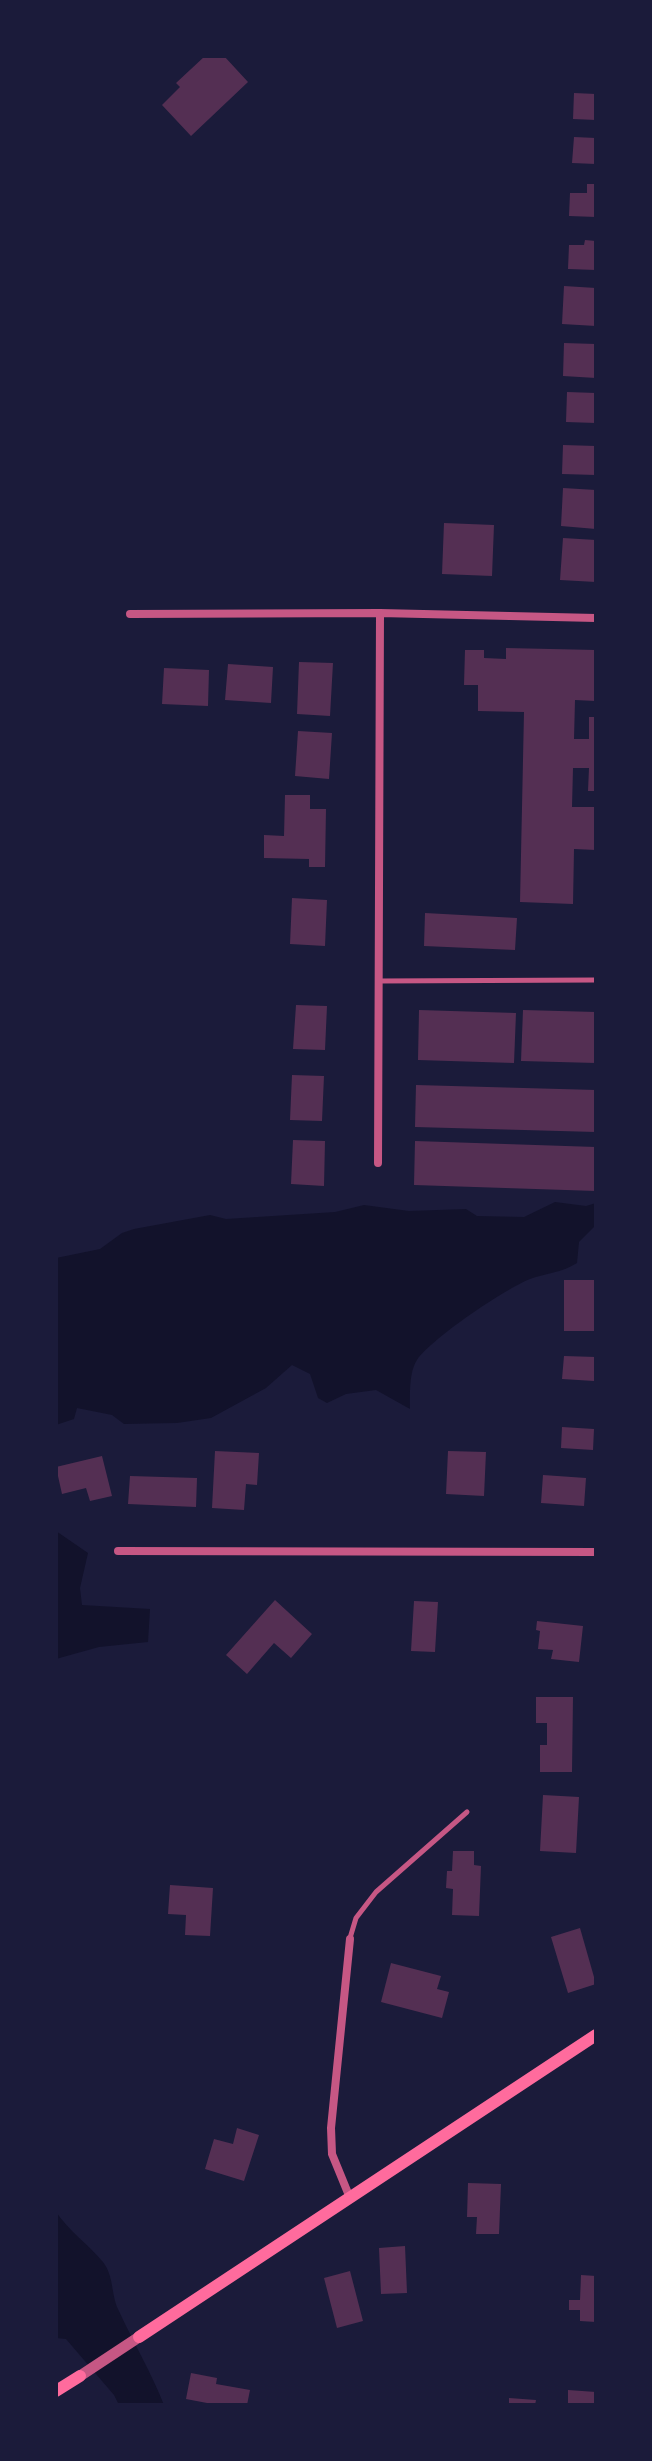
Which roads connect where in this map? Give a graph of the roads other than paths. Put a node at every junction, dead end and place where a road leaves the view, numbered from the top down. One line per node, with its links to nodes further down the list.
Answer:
1 (380, 613): 2 (street); 3 (street); 5 (street)
2 (130, 614)
3 (596, 618)
4 (596, 980): 5 (lane)
5 (379, 981): 6 (street)
6 (378, 1163)
7 (118, 1551): 8 (street)
8 (596, 1552)
9 (467, 1812): 10 (lane)
10 (350, 1939): 12 (street)
11 (596, 2035): 12 (main road)
12 (350, 2198): 13 (main road)
13 (139, 2337): 14 (street)
14 (80, 2376): 15 (main road)
15 (56, 2391)

